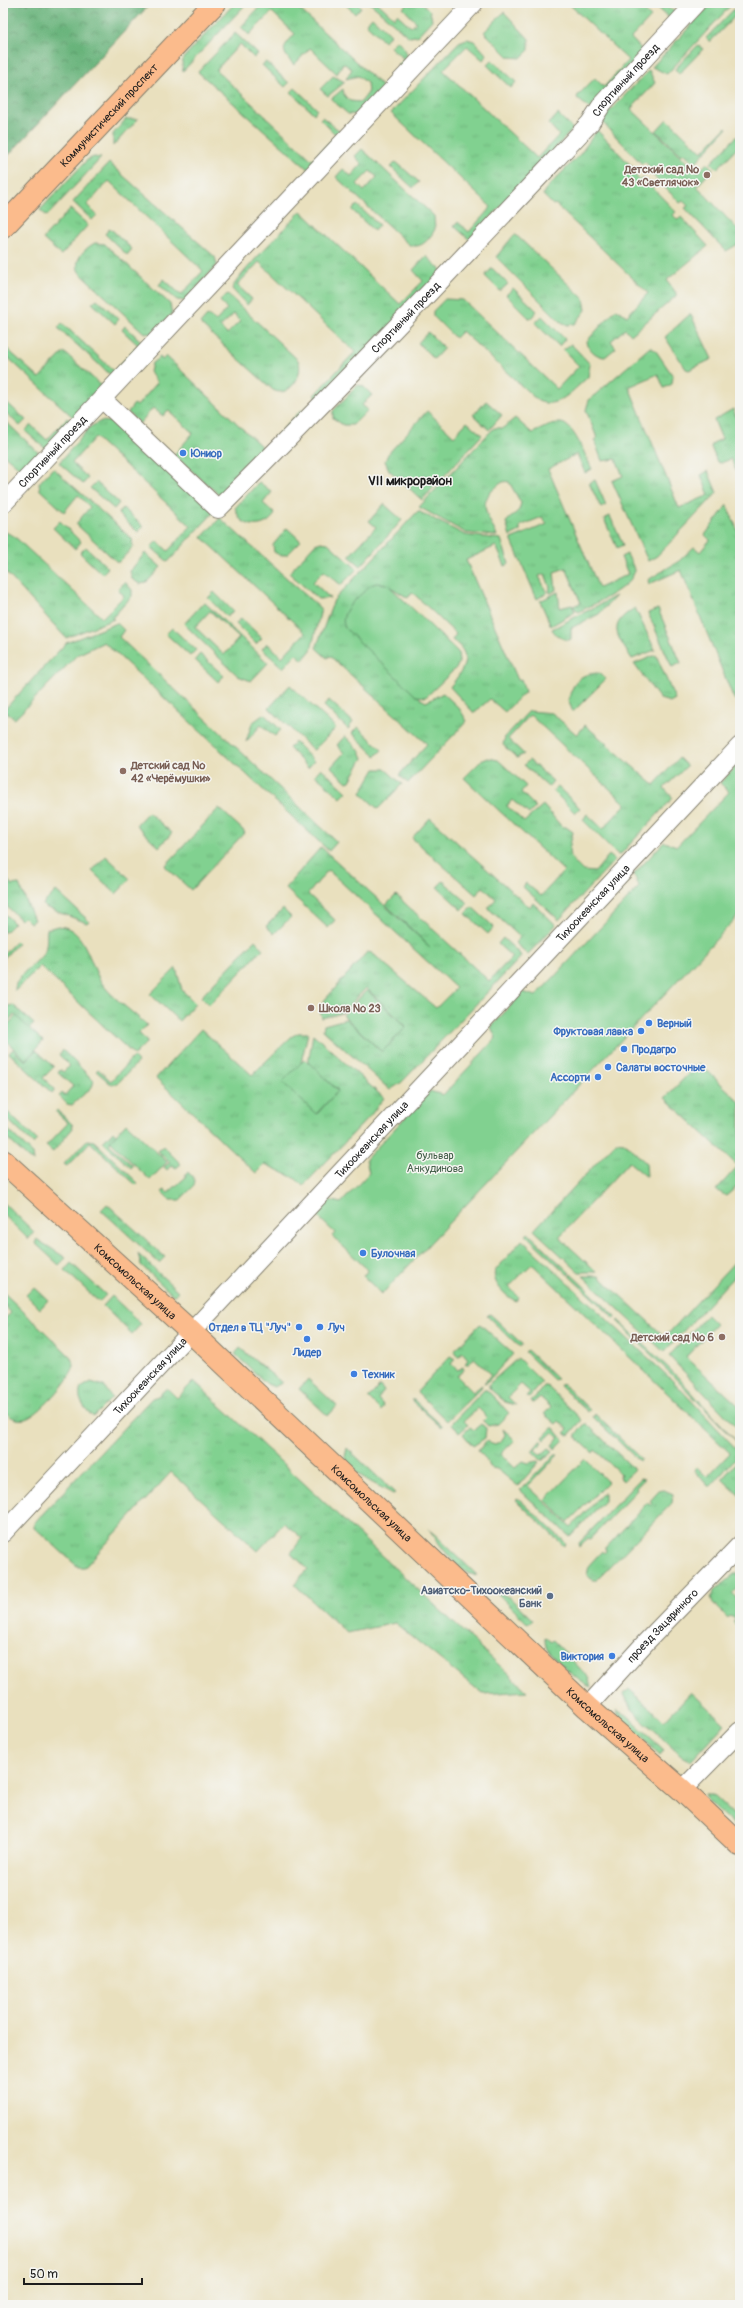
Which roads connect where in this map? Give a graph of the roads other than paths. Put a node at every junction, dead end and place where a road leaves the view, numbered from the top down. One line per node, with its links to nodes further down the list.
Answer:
1 (215, 3): 4 (main road, Коммунистический проспект)
2 (474, 3): 5 (street, Спортивный проезд)
3 (696, 3): 5 (street, Спортивный проезд)
4 (3, 227)
5 (102, 399): 6 (street, Спортивный проезд)
6 (3, 504)
7 (740, 746): 9 (street, Тихоокеанская улица)
8 (3, 1161): 9 (main road, Комсомольская улица)
9 (191, 1332): 10 (street, Тихоокеанская улица); 12 (main road, Комсомольская улица)
10 (3, 1533)
11 (740, 1545): 12 (street, проезд Зацаринного)
12 (587, 1707): 14 (main road, Комсомольская улица)
13 (740, 1731): 14 (street)
14 (682, 1790): 15 (main road, Комсомольская улица)
15 (740, 1845)

